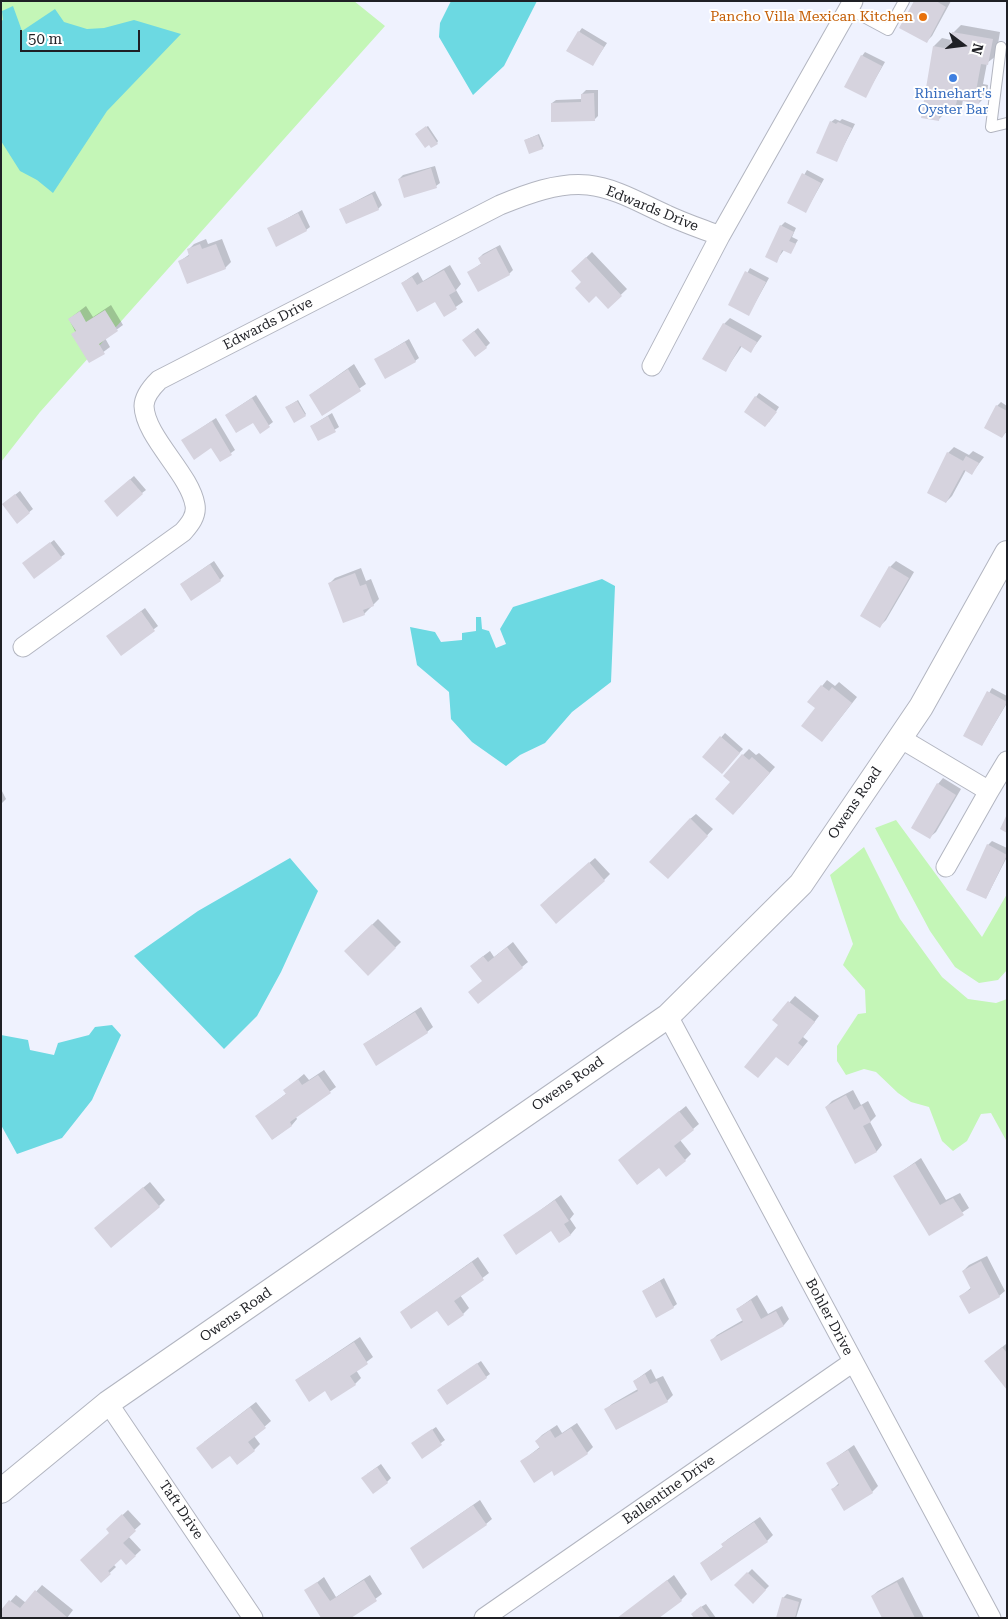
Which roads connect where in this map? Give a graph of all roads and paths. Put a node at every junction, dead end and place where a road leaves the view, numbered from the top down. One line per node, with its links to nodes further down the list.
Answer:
1 (904, 1): 2 (lane)
2 (851, 5): 5 (street)
3 (1001, 47): 4 (lane)
4 (1007, 123)
5 (720, 236): 6 (street); 8 (street, Edwards Drive)
6 (652, 366)
7 (1007, 552): 9 (street, Owens Road)
8 (23, 647)
9 (900, 738): 11 (street); 13 (street, Owens Road)
10 (1007, 761): 11 (street)
11 (989, 791): 12 (street)
12 (946, 867)
13 (668, 1016): 14 (street, Bohler Drive); 15 (street, Owens Road)
14 (853, 1362): 18 (street, Ballentine Drive); 19 (street, Bohler Drive)
15 (108, 1403): 16 (street, Owens Road); 17 (street, Taft Drive)
16 (1, 1491)
17 (253, 1618)
18 (484, 1618)
19 (991, 1618)

